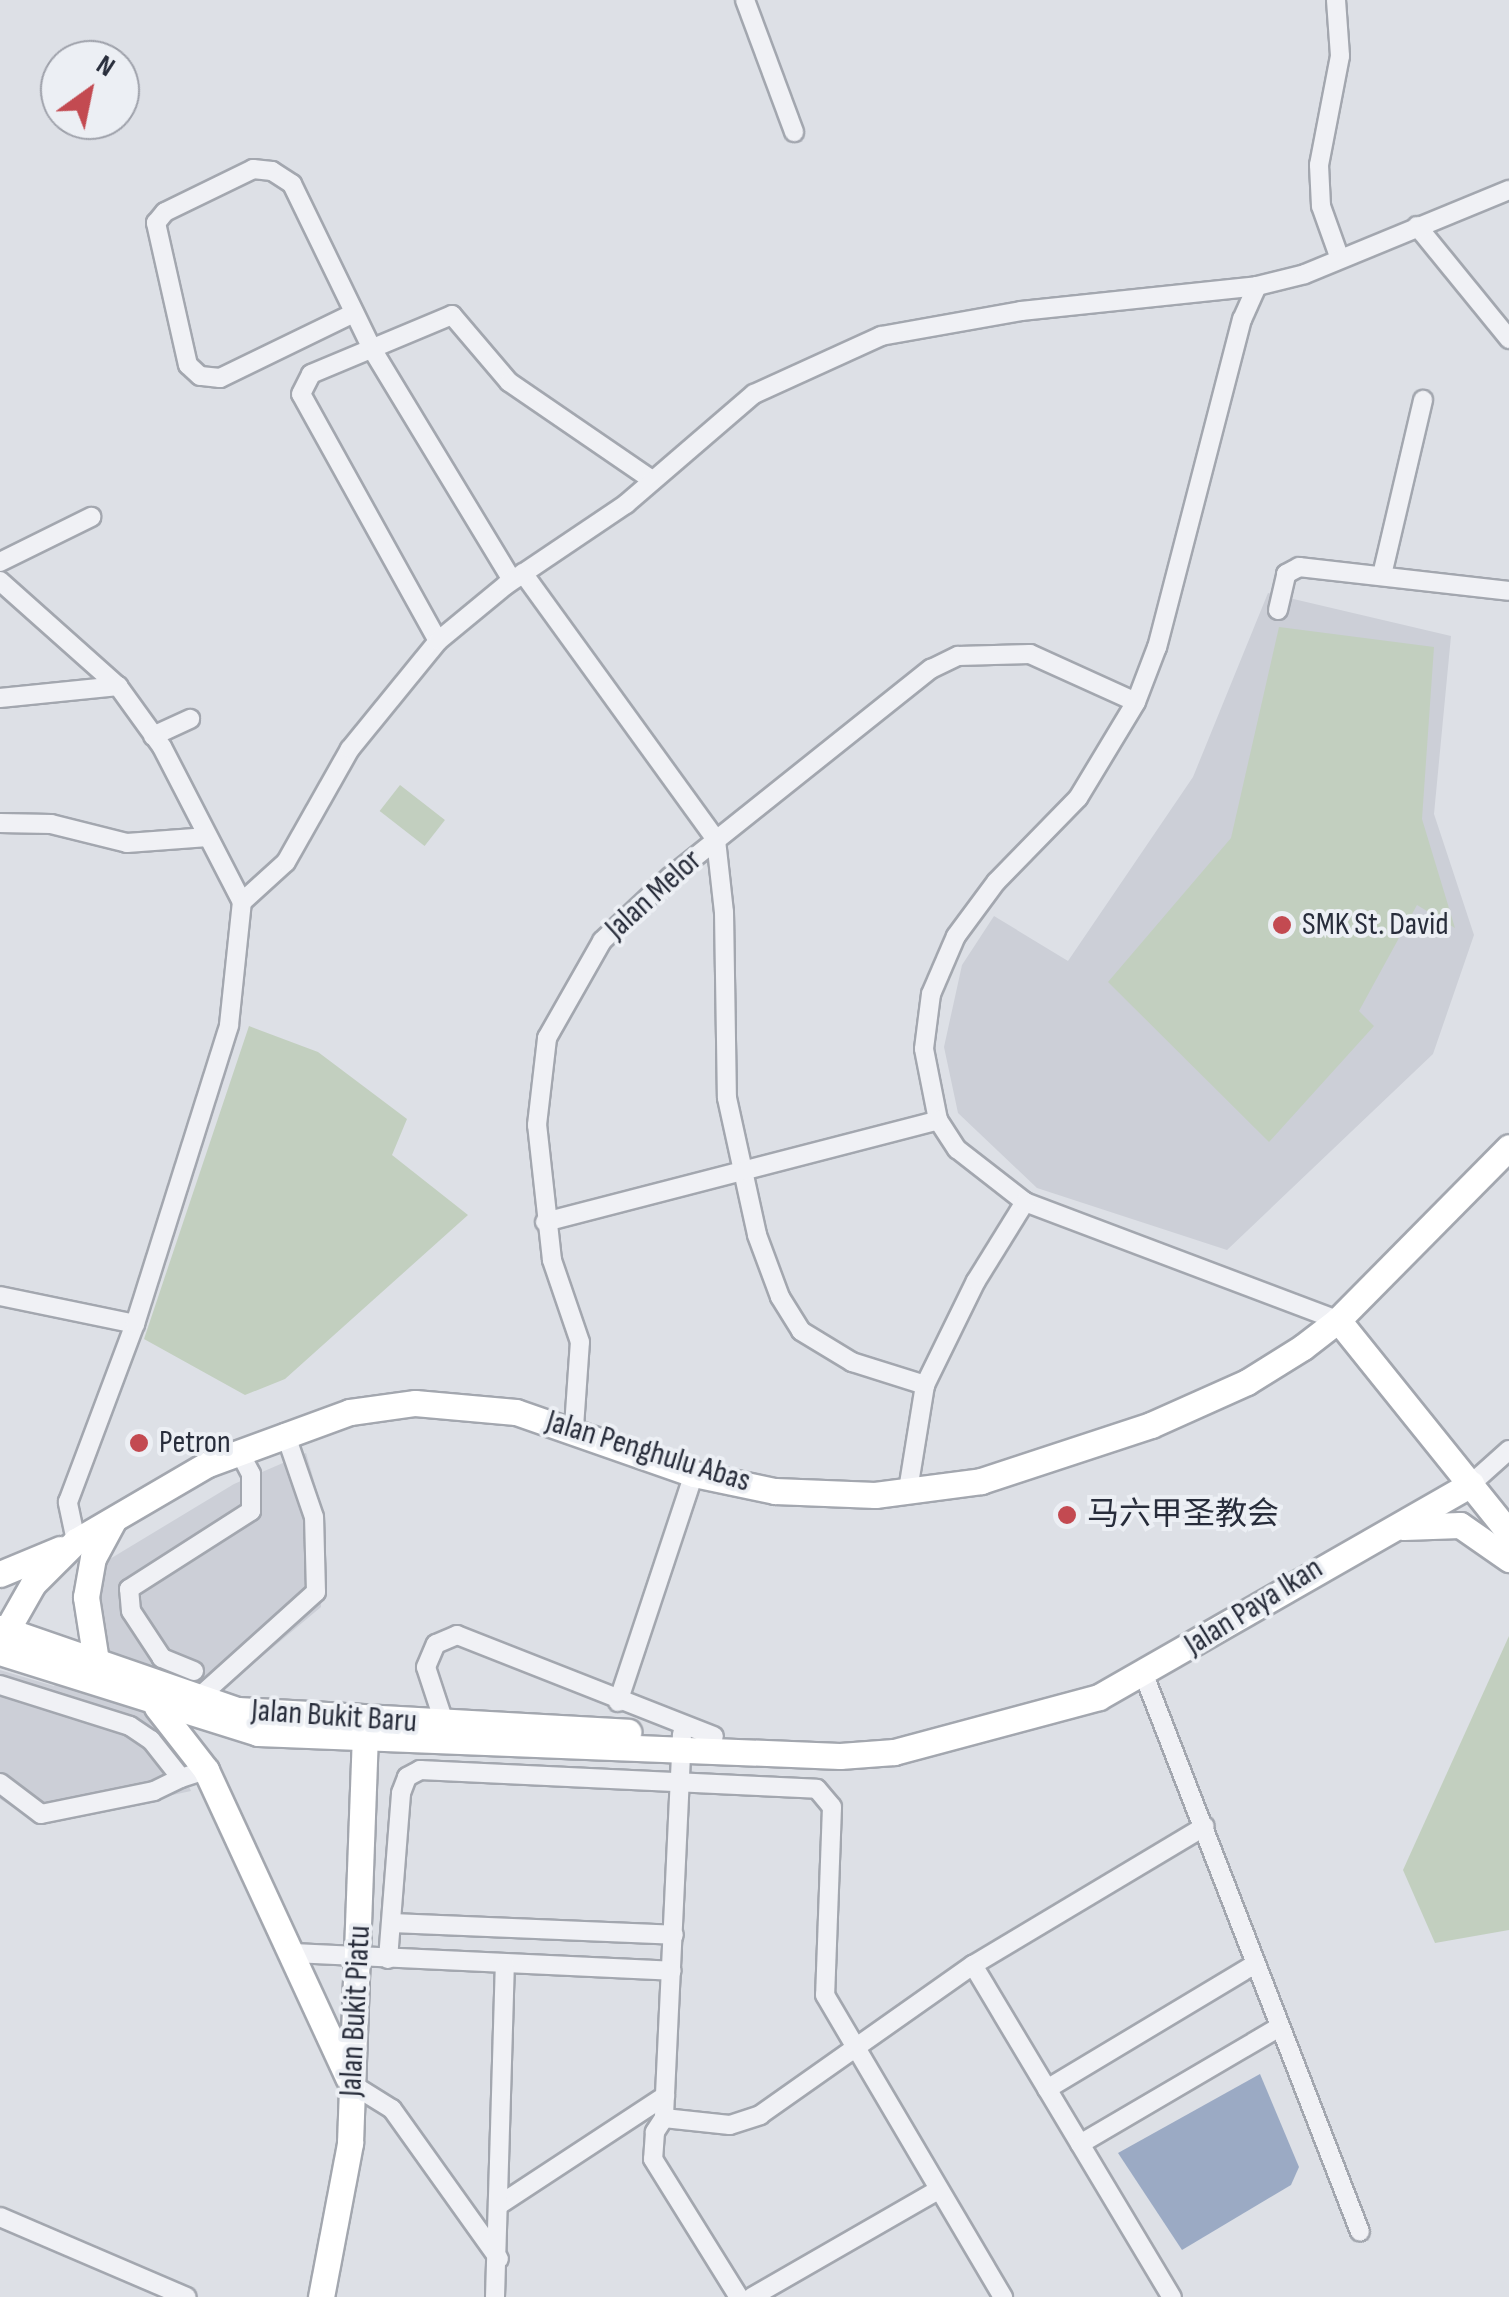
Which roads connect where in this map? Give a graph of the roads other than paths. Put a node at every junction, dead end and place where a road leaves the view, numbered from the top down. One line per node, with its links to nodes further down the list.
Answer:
1 (745, 0): 3 (street)
2 (1336, 0): 6 (street)
3 (794, 132)
4 (1509, 190): 5 (street)
5 (1417, 226): 6 (street); 9 (street)
6 (1340, 259): 7 (street)
7 (1257, 286): 12 (street); 23 (street)
8 (354, 313): 8 (street); 10 (street)
9 (1509, 339)
10 (372, 349): 12 (street); 16 (street); 20 (street)
11 (1423, 400): 15 (street)
12 (652, 480): 16 (street)
13 (91, 517): 14 (street)
14 (0, 562)
15 (1382, 575): 18 (street); 19 (street)
16 (518, 577): 20 (street); 28 (street)
17 (0, 580): 21 (street)
18 (1509, 591)
19 (1278, 610)
20 (438, 641): 29 (street)
21 (118, 686): 22 (street); 25 (street)
22 (0, 698)
23 (1136, 702): 28 (street, Jalan Melor); 30 (street)
24 (190, 719): 25 (street)
25 (153, 736): 27 (street)
26 (0, 823): 27 (street)
27 (208, 838): 29 (street)
28 (716, 840): 32 (street); 34 (street, Jalan Melor)
29 (242, 902): 37 (street)
30 (938, 1120): 32 (street); 33 (street)
31 (1509, 1147): 36 (main road, Jalan Penghulu Abas)
32 (743, 1170): 34 (street); 38 (street)
33 (1025, 1202): 36 (street); 38 (street)
34 (545, 1222): 39 (street, Jalan Melor)
35 (0, 1296): 37 (street)
36 (1338, 1320): 44 (main road); 45 (main road, Jalan Penghulu Abas)
37 (135, 1324): 49 (street)
38 (925, 1385): 45 (street)
39 (574, 1427): 40 (main road, Jalan Penghulu Abas); 43 (main road, Jalan Penghulu Abas)
40 (284, 1432): 42 (main road, Jalan Penghulu Abas); 57 (street)
41 (1509, 1450): 44 (street, Jalan Paya Ikan)
42 (239, 1451): 46 (main road, Jalan Penghulu Abas); 54 (street)
43 (694, 1474): 45 (main road, Jalan Penghulu Abas); 59 (street)
44 (1471, 1484): 47 (main road, Jalan Paya Ikan); 48 (main road)
45 (908, 1490)
46 (115, 1516): 49 (main road, Jalan Penghulu Abas); 53 (main road)
47 (1380, 1532): 50 (main road); 55 (main road, Jalan Paya Ikan)
48 (1509, 1533)
49 (76, 1542): 51 (main road); 52 (main road, Jalan Penghulu Abas)
50 (1509, 1560)
51 (0, 1574)
52 (1, 1638): 53 (main road, Jalan Bukit Baru); 58 (main road, Jalan Bukit Baru)
53 (96, 1661): 57 (main road, Jalan Bukit Baru)
54 (194, 1672)
55 (1144, 1676): 61 (main road, Jalan Paya Ikan); 68 (street)
56 (0, 1685): 65 (street)
57 (197, 1700): 60 (main road, Jalan Bukit Baru)
58 (150, 1701): 60 (main road, Jalan Bukit Baru); 65 (main road)
59 (618, 1702): 62 (street); 63 (street)
60 (365, 1731): 62 (main road, Jalan Bukit Baru); 72 (main road, Jalan Bukit Piatu)
61 (983, 1732): 63 (main road, Jalan Paya Ikan); 64 (main road, Jalan Paya Ikan)
62 (446, 1734): 64 (main road, Jalan Bukit Baru)
63 (714, 1736): 64 (main road, Jalan Paya Ikan)
64 (682, 1743): 67 (street)
65 (193, 1774): 66 (street); 71 (main road)
66 (0, 1782)
67 (682, 1783): 69 (street); 70 (street); 79 (street)
68 (1205, 1826): 75 (street); 76 (street)
69 (392, 1922): 70 (street); 73 (street)
70 (674, 1935): 77 (street)
71 (293, 1952): 72 (street); 80 (main road)
72 (360, 1958): 73 (street); 80 (main road, Jalan Bukit Piatu)
73 (388, 1959): 74 (street)
74 (505, 1964): 77 (street); 86 (street)
75 (973, 1965): 79 (street); 81 (street)
76 (1253, 1965): 78 (street); 81 (street)
77 (672, 1972): 82 (street)
78 (1278, 2028): 84 (street); 88 (street)
79 (851, 2046): 83 (street); 85 (street)
80 (350, 2083): 89 (street); 91 (main road, Jalan Bukit Piatu)
81 (1047, 2088): 84 (street)
82 (665, 2096): 83 (street); 86 (street)
83 (664, 2118): 93 (street)
84 (1080, 2144): 96 (street)
85 (938, 2190): 94 (street); 95 (street)
86 (499, 2206): 89 (street)
87 (0, 2217): 90 (street)
88 (1360, 2232)
89 (499, 2259): 92 (street)
90 (186, 2297)
91 (321, 2297)
92 (495, 2297)
93 (740, 2297)
94 (752, 2297)
95 (1004, 2297)
96 (1172, 2297)

